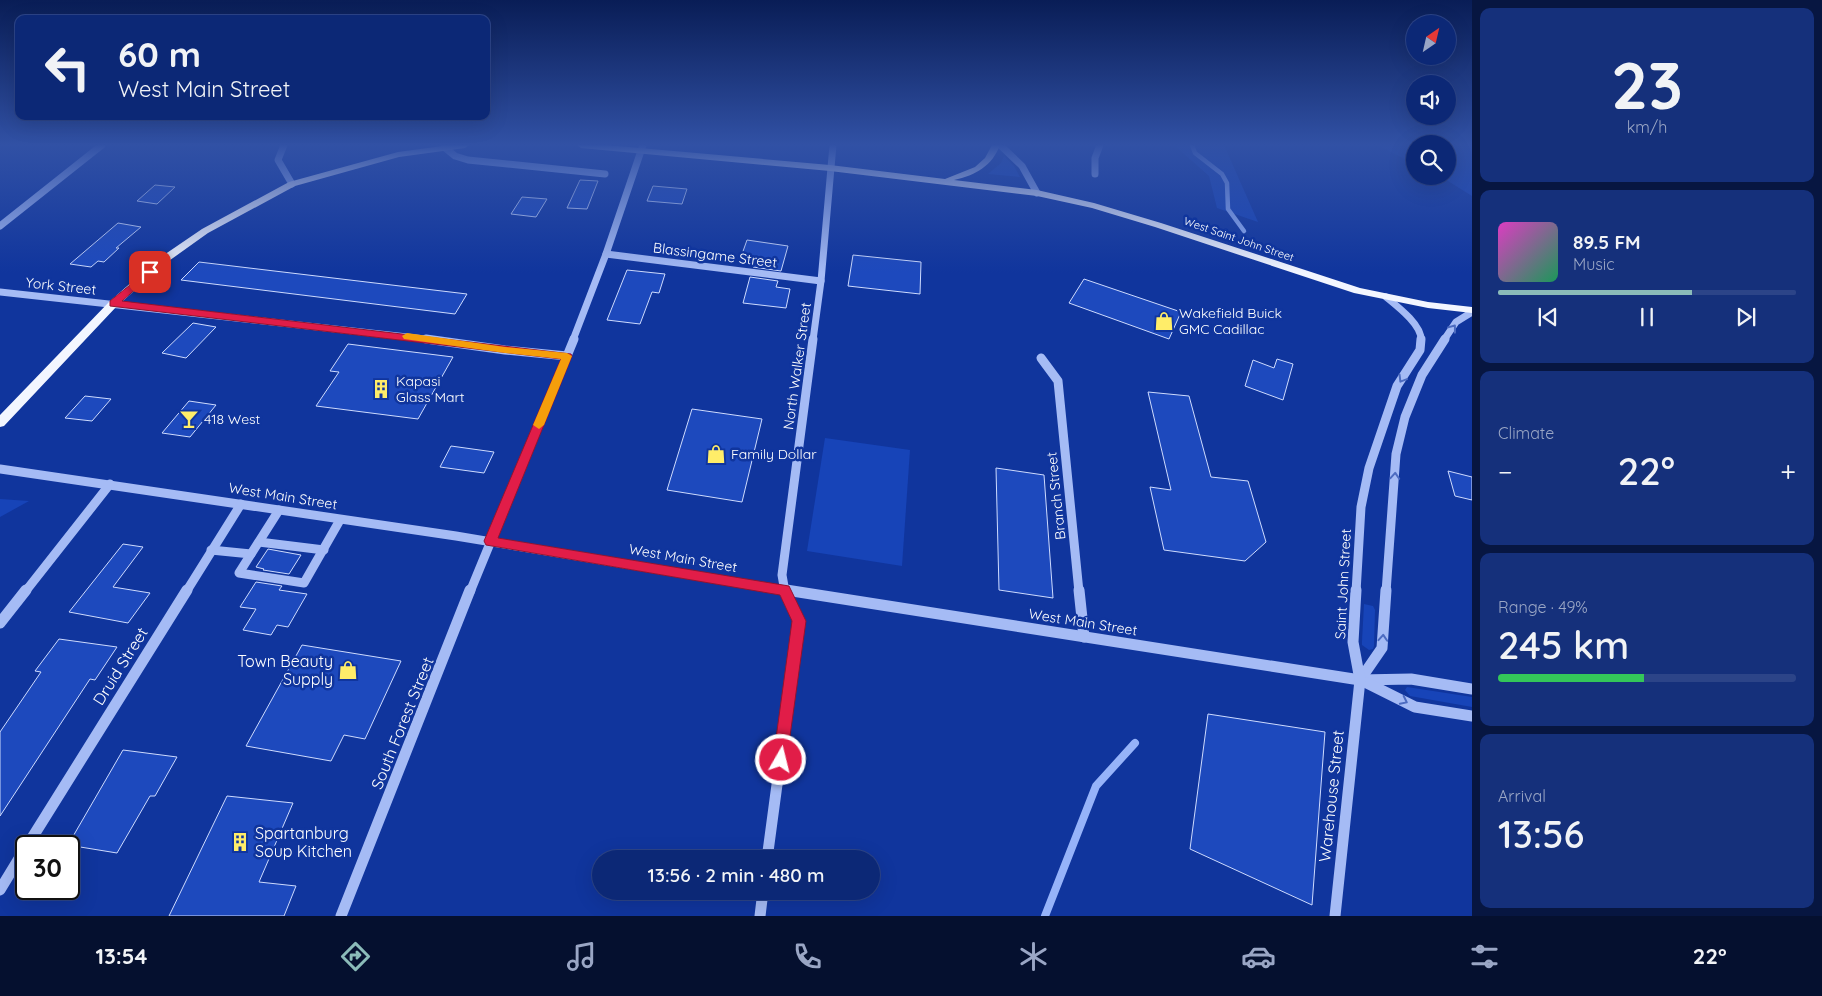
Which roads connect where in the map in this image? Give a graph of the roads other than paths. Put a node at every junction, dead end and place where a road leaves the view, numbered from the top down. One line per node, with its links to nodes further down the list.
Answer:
1 (48, 188): 8 (street)
2 (285, 188): 13 (main road)
3 (629, 188): 9 (street)
4 (830, 188): 10 (street, North Walker Street)
5 (996, 188): 7 (main road, West Saint John Street)
6 (1035, 188): 7 (street)
7 (1037, 193): 12 (main road, West Saint John Street)
8 (0, 226)
9 (606, 254): 10 (street, Blassingame Street); 15 (street)
10 (821, 280): 28 (street, North Walker Street)
11 (0, 292): 13 (street, York Street)
12 (1386, 298): 14 (main road, West Saint John Street); 31 (street, Saint John Street, one-way to 31)
13 (113, 304): 15 (street, York Street); 17 (main road)
14 (1472, 311): 31 (street, one-way to 14)
15 (567, 356): 23 (street)
16 (1041, 358): 30 (street, Branch Street)
17 (0, 423)
18 (0, 469): 19 (street, West Main Street)
19 (110, 484): 20 (street, West Main Street); 29 (street)
20 (241, 504): 21 (street, West Main Street); 25 (street, Druid Street)
21 (280, 510): 22 (street, West Main Street); 24 (street)
22 (340, 520): 23 (street, West Main Street); 26 (street)
23 (490, 541): 28 (street, West Main Street); 39 (street, South Forest Street)
24 (259, 542): 26 (street); 27 (street)
25 (211, 550): 27 (street); 34 (street, Druid Street)
26 (324, 550): 27 (street)
27 (251, 554)
28 (784, 590): 30 (street, West Main Street); 35 (street)
29 (0, 623)
30 (1084, 638): 31 (street, West Main Street)
31 (1360, 680): 32 (street, West Main Street); 33 (street, West Main Street, one-way to 33); 41 (street, Warehouse Street)
32 (1472, 689)
33 (1472, 716)
34 (34, 835)
35 (769, 850)
36 (15, 866): 37 (street, Druid Street)
37 (0, 890)
38 (762, 900): 40 (street)
39 (341, 916)
40 (760, 916)
41 (1335, 916)

